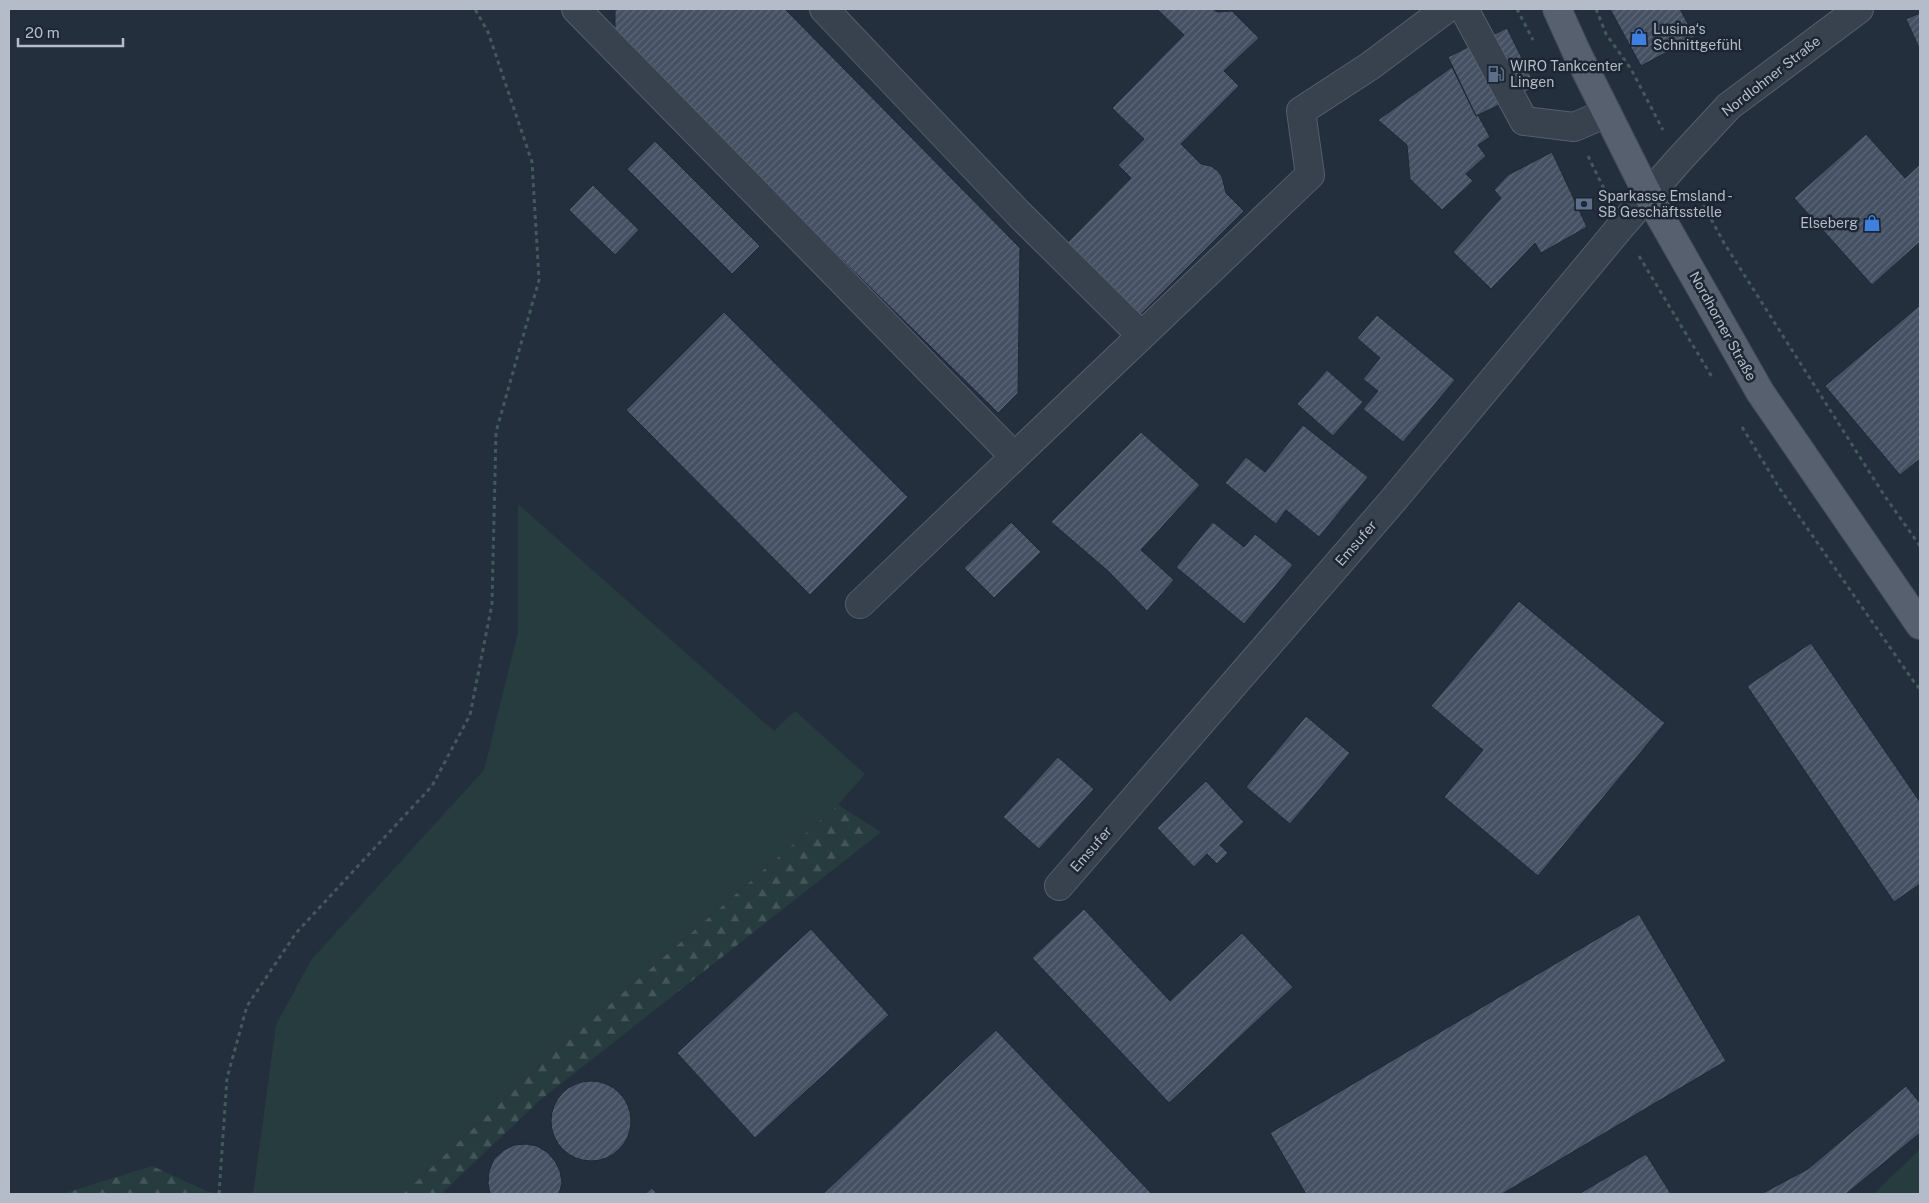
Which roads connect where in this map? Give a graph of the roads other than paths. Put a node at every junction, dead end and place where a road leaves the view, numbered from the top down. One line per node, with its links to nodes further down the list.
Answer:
1 (576, 9): 10 (street)
2 (824, 9): 9 (street)
3 (1446, 9): 9 (street)
4 (1464, 9): 7 (street)
5 (1557, 9): 7 (main road, Nordhorner Straße)
6 (1858, 9): 8 (street, Nordlohner Straße)
7 (1607, 113): 8 (main road, Nordhorner Straße)
8 (1648, 195): 12 (main road, Nordhorner Straße); 13 (street, Emsufer)
9 (1142, 336): 10 (street)
10 (1014, 456): 11 (street)
11 (860, 604)
12 (1920, 625)
13 (1059, 886)

